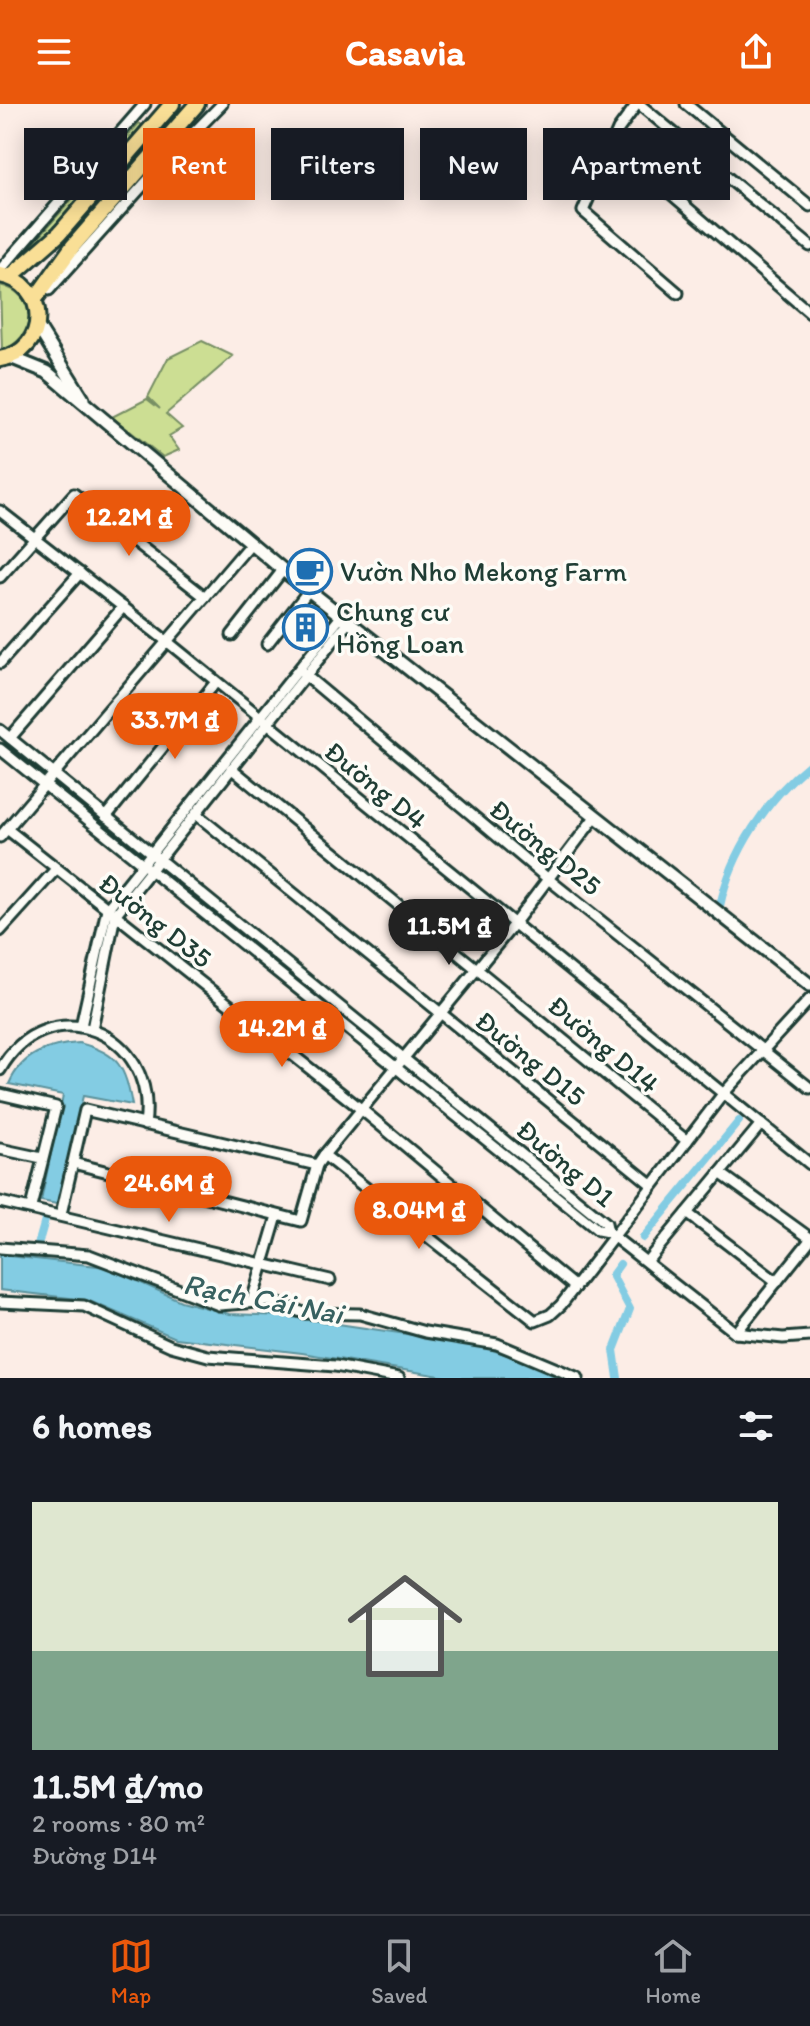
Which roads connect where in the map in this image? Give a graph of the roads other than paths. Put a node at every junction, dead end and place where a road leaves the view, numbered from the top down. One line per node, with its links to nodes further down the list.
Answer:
1 (172, 104): 12 (highway)
2 (197, 104): 14 (highway)
3 (222, 104): 14 (street)
4 (638, 104): 7 (street); 11 (street)
5 (686, 104): 10 (street)
6 (144, 105): 12 (street)
7 (622, 128)
8 (588, 200): 13 (street)
9 (678, 200): 15 (street)
10 (810, 206)
11 (810, 246)
12 (3, 274): 14 (highway)
13 (678, 293)
14 (36, 302): 16 (highway)
15 (810, 313)
16 (38, 327): 17 (highway); 18 (street)
17 (5, 358): 18 (street)
18 (90, 410): 21 (street)
19 (0, 511): 20 (street, Đường D4)
20 (35, 538): 23 (street, Đường D4); 24 (street); 26 (street)
21 (251, 543): 22 (street); 26 (street)
22 (283, 570): 25 (street); 29 (street)
23 (80, 573): 27 (street, Đường D4); 32 (street)
24 (0, 577)
25 (309, 590): 28 (street); 31 (street)
26 (205, 597): 30 (street)
27 (123, 607): 30 (street, Đường D4); 37 (street)
28 (346, 617): 33 (street); 44 (street)
29 (232, 635)
30 (169, 643): 34 (street, Đường D4); 40 (street)
31 (267, 644)
32 (0, 663)
33 (302, 672): 35 (street); 49 (street, Đường D25)
34 (216, 682): 35 (street, Đường D4); 43 (street)
35 (263, 722): 39 (street); 46 (street); 51 (street, Đường D4)
36 (0, 730): 37 (street, Đường D1)
37 (10, 738): 40 (street, Đường D1)
38 (0, 750): 41 (street, Đường D1)
39 (231, 768): 42 (street); 53 (street, Đường D14)
40 (55, 775): 41 (street); 43 (street, Đường D1)
41 (45, 785): 45 (street); 47 (street, Đường D1)
42 (196, 814): 46 (street); 56 (street, Đường D15)
43 (106, 817): 46 (street, Đường D1)
44 (595, 817): 49 (street); 54 (street)
45 (3, 833): 48 (street, Đường D35)
46 (154, 856): 47 (street); 59 (street, Đường D1)
47 (147, 866): 50 (street); 59 (street, Đường D1)
48 (56, 869): 50 (street, Đường D35); 52 (street)
49 (547, 878): 51 (street); 58 (street, Đường D25)
50 (111, 912): 57 (street); 64 (street, Đường D35)
51 (514, 924): 53 (street); 63 (street, Đường D4)
52 (0, 931)
53 (478, 968): 56 (street); 67 (street, Đường D14)
54 (810, 985)
55 (810, 999): 58 (street)
56 (441, 1013): 59 (street); 75 (street, Đường D15)
57 (86, 1027): 60 (street); 66 (street)
58 (762, 1049): 61 (street, Đường D25); 63 (street)
59 (402, 1062): 64 (street); 81 (street, Đường D1)
60 (0, 1070)
61 (810, 1088)
62 (0, 1094): 70 (street)
63 (723, 1094): 65 (street, Đường D4); 67 (street)
64 (361, 1109): 69 (street); 88 (street, Đường D35)
65 (761, 1124): 72 (street, Đường D4); 74 (street)
66 (145, 1125): 71 (street); 73 (street)
67 (687, 1141): 75 (street)
68 (0, 1149): 70 (street)
69 (324, 1155): 73 (street); 88 (street)
70 (42, 1158): 77 (street)
71 (73, 1163): 79 (street); 80 (street)
72 (810, 1164)
73 (317, 1165): 80 (street)
74 (720, 1173): 78 (street); 82 (street)
75 (652, 1185): 81 (street)
76 (0, 1202): 77 (street)
77 (31, 1207): 79 (street)
78 (687, 1213): 84 (street); 87 (street)
79 (61, 1214): 85 (street)
80 (277, 1216): 85 (street)
81 (611, 1234): 84 (street, Đường D1); 88 (street)
82 (810, 1239): 87 (street)
83 (0, 1248): 89 (street)
84 (648, 1260): 91 (street, Đường D1)
85 (262, 1264): 86 (street); 89 (street)
86 (330, 1280)
87 (777, 1282): 91 (street)
88 (575, 1287)
89 (252, 1301): 94 (street)
90 (0, 1302): 93 (street)
91 (736, 1333): 92 (street)
92 (810, 1336)
93 (397, 1378)
94 (578, 1378)

